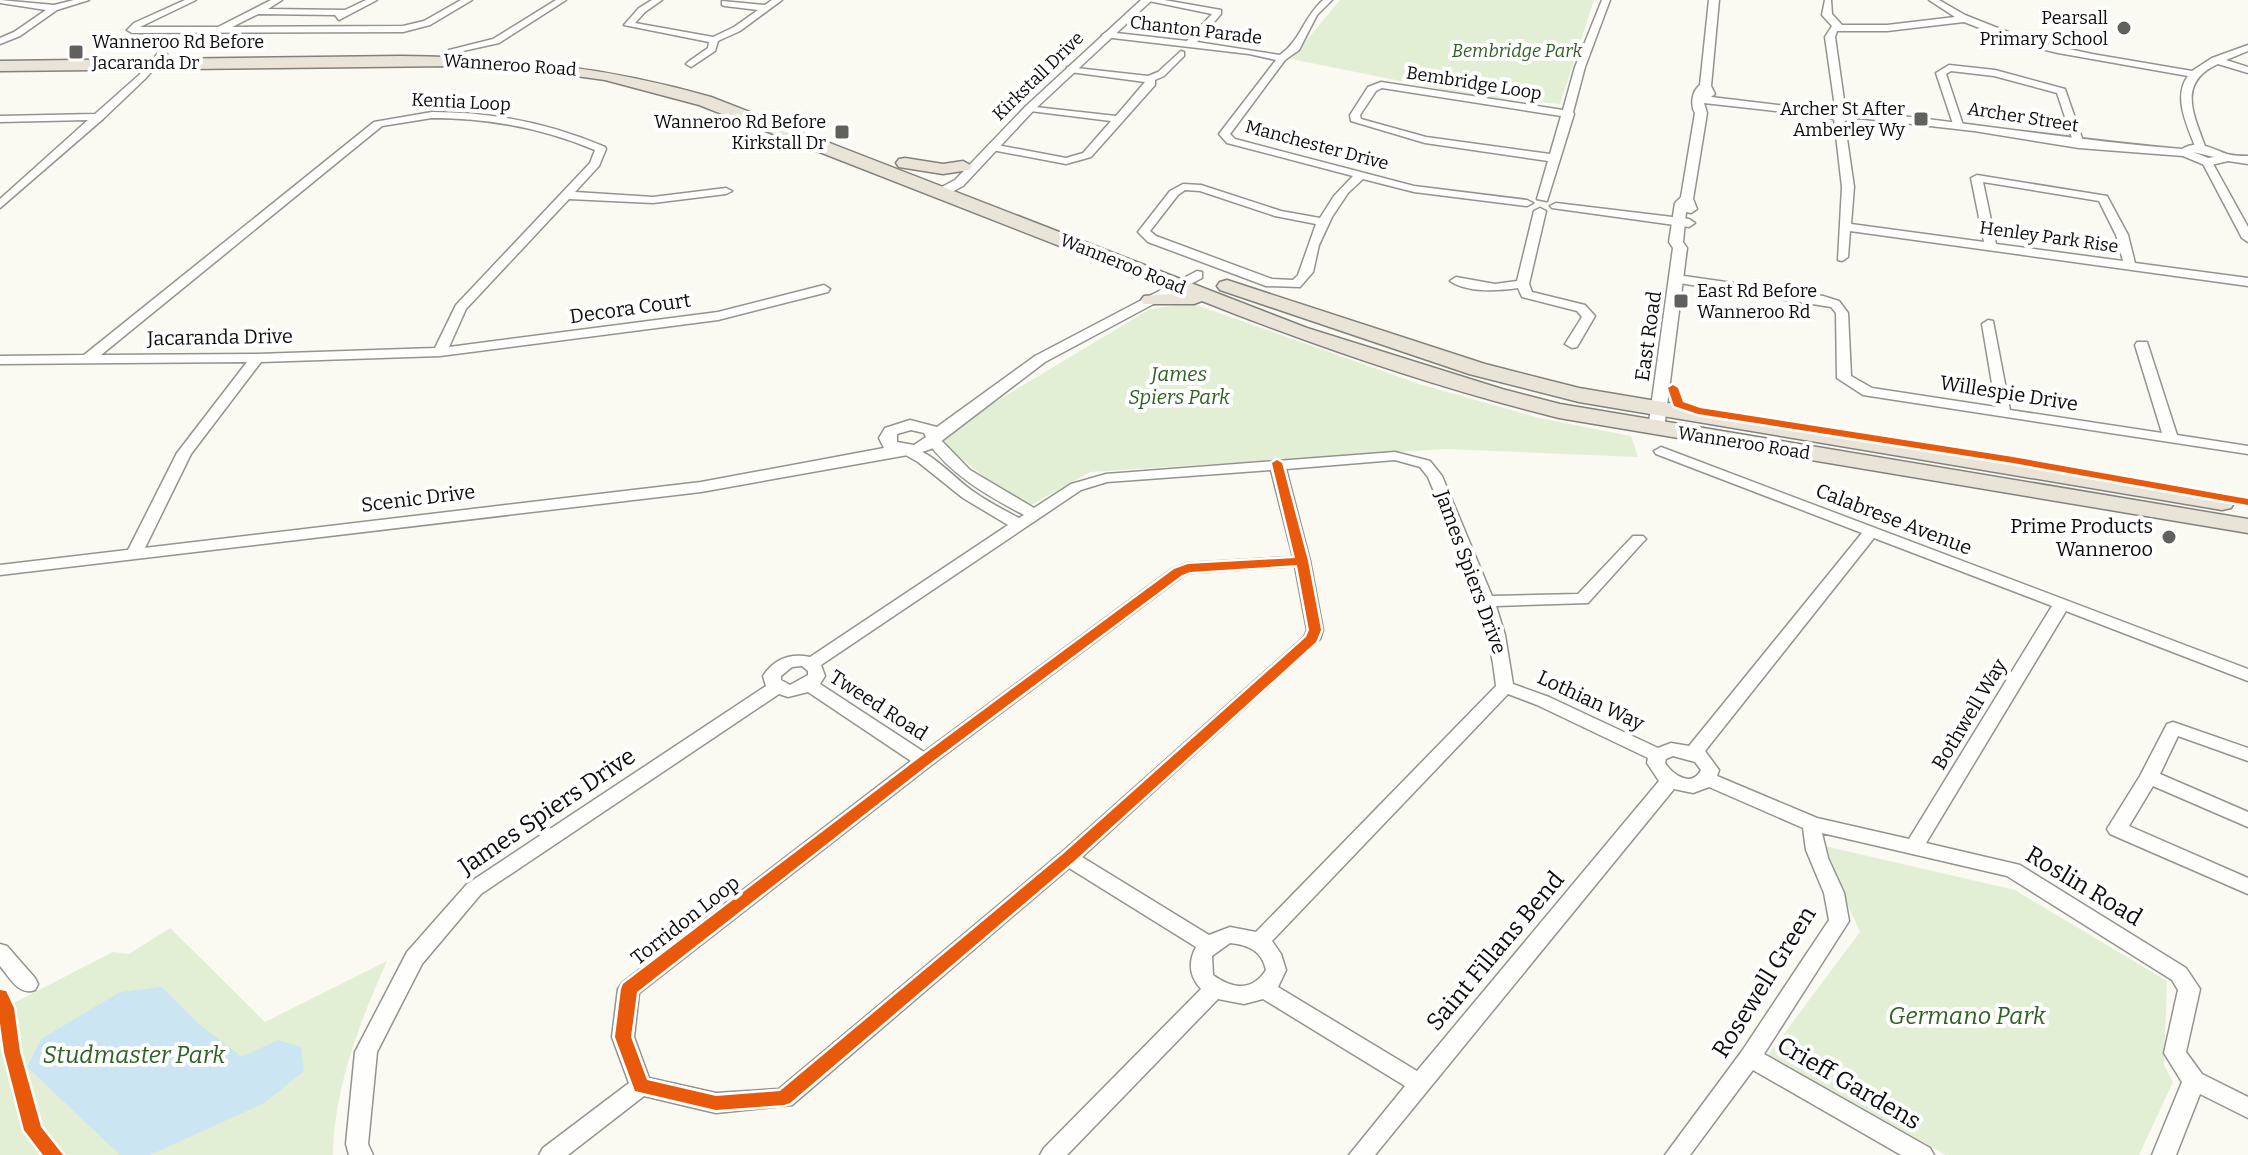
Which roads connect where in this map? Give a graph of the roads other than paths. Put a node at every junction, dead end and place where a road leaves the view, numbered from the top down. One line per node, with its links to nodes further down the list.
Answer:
1 (0, 0): 17 (street)
2 (85, 0): 17 (street)
3 (192, 0): 24 (street)
4 (278, 0): 19 (street)
5 (373, 0): 20 (street)
6 (468, 0): 23 (street)
7 (562, 0): 29 (street)
8 (658, 0): 26 (street)
9 (778, 0): 18 (street)
10 (1147, 0): 25 (street, Kirkstall Drive); 28 (street)
11 (1328, 0): 33 (street, Manchester Drive)
12 (1606, 0): 45 (street)
13 (1713, 0): 42 (street, East Road)
14 (1933, 0): 21 (street)
15 (1828, 2): 22 (street)
16 (725, 3): 18 (street)
17 (54, 8): 27 (street)
18 (767, 8): 26 (street)
19 (254, 11): 20 (street); 24 (street)
20 (347, 13): 23 (street)
21 (1964, 19): 22 (street); 40 (street)
22 (1840, 28): 44 (street)
23 (321, 30): 24 (street)
24 (217, 32)
25 (1107, 35): 28 (street, Chanton Parade); 38 (street, Kirkstall Drive)
26 (714, 40): 36 (street)
27 (0, 41)
28 (1190, 44): 33 (street, Chanton Parade)
29 (502, 45): 35 (highway, Wanneroo Road); 59 (highway, Wanneroo Road)
30 (2248, 48): 34 (street)
31 (1181, 54): 41 (street)
32 (0, 57): 35 (highway, Wanneroo Road)
33 (1282, 58): 58 (street, Manchester Drive)
34 (2215, 60): 39 (street); 40 (street)
35 (158, 63): 37 (highway, Wanneroo Road); 46 (street); 59 (highway, Wanneroo Road)
36 (691, 64)
37 (0, 66)
38 (1070, 69): 41 (street); 43 (street, Kirkstall Drive)
39 (2248, 70)
40 (2192, 74): 52 (street)
41 (1149, 79): 48 (street)
42 (1704, 98): 44 (street); 65 (street, East Road)
43 (1030, 108): 48 (street); 51 (street, Kirkstall Drive)
44 (1833, 112): 49 (street, Archer Street); 66 (street)
45 (1569, 114): 55 (street); 55 (street, Bembridge Loop)
46 (99, 117): 47 (street); 62 (street)
47 (0, 119)
48 (1119, 119): 51 (street)
49 (1958, 125): 50 (street, Archer Street); 50 (street)
50 (2079, 144): 53 (street, Archer Street)
51 (992, 147): 59 (street, Kirkstall Drive)
52 (2201, 149): 53 (street); 54 (street)
53 (2185, 153): 57 (street)
54 (2222, 157): 56 (street); 57 (street)
55 (1553, 158): 63 (street)
56 (2248, 160)
57 (2207, 162): 67 (street)
58 (1359, 177): 63 (street, Manchester Drive); 64 (street)
59 (947, 182): 71 (highway, Wanneroo Road); 72 (highway, Wanneroo Road)
60 (726, 191): 61 (street)
61 (566, 195): 83 (street, Kentia Loop); 84 (street, Kentia Loop)
62 (0, 205)
63 (1542, 205): 65 (street); 76 (street)
64 (1325, 222): 64 (street)
65 (1684, 222): 73 (street, East Road)
66 (1845, 227): 68 (street, Henley Park Rise); 69 (street)
67 (2248, 238)
68 (1991, 247): 70 (street, Henley Park Rise); 70 (street)
69 (1842, 257)
70 (2130, 266): 75 (street, Henley Park Rise)
71 (1136, 269): 72 (highway, Wanneroo Road); 78 (highway)
72 (1181, 278): 78 (street); 79 (highway, Wanneroo Road); 90 (highway, Wanneroo Road)
73 (1677, 279): 88 (street, Willespie Drive); 90 (street, East Road)
74 (1456, 281): 76 (street)
75 (2248, 282)
76 (1523, 284): 81 (street)
77 (824, 289): 83 (street, Decora Court)
78 (1149, 296): 79 (highway); 87 (street)
79 (1232, 307): 90 (highway, Wanneroo Road)
80 (1988, 324): 88 (street)
81 (1572, 344)
82 (2142, 345): 93 (street)
83 (440, 352): 85 (street, Jacaranda Drive)
84 (89, 358): 85 (street, Jacaranda Drive); 86 (street, Jacaranda Drive)
85 (257, 358): 106 (street)
86 (0, 360)
87 (964, 412): 89 (street); 92 (street)
88 (2004, 413): 93 (street, Willespie Drive)
89 (914, 425): 91 (street, Scenic Drive); 92 (street)
90 (1658, 430): 98 (highway, Wanneroo Road); 100 (highway, Wanneroo Road); 104 (street, Calabrese Avenue)
91 (889, 433): 94 (street); 96 (street, Scenic Drive)
92 (933, 438): 94 (street, Scenic Drive); 101 (street)
93 (2171, 438): 95 (street, Willespie Drive)
94 (902, 450): 96 (street, Scenic Drive); 102 (street)
95 (2248, 450)
96 (840, 460): 106 (street, Scenic Drive)
97 (1277, 463): 101 (street, James Spiers Drive); 107 (street); 109 (street, James Spiers Drive)
98 (2000, 466): 99 (highway, Wanneroo Road); 100 (highway)
99 (2248, 508)
100 (2169, 513): 103 (highway, Wanneroo Road)
101 (1033, 514): 102 (street, James Spiers Drive)
102 (1017, 524): 111 (street, James Spiers Drive)
103 (2248, 526)
104 (1872, 531): 110 (street, Calabrese Avenue); 116 (street)
105 (1638, 539): 109 (street)
106 (134, 554): 108 (street, Scenic Drive)
107 (1302, 561): 119 (street, Torridon Loop); 126 (street)
108 (0, 570)
109 (1484, 601): 115 (street, James Spiers Drive)
110 (2062, 604): 112 (street, Calabrese Avenue); 125 (street, Bothwell Way)
111 (811, 664): 113 (street); 114 (street)
112 (2248, 675)
113 (810, 685): 114 (street); 119 (street, Tweed Road)
114 (777, 687): 139 (street, James Spiers Drive)
115 (1505, 687): 117 (street, Lothian Way); 128 (street)
116 (1693, 753): 117 (street); 121 (street)
117 (1658, 755): 122 (street)
118 (2248, 755): 120 (street)
119 (924, 761): 137 (street, Torridon Loop)
120 (2149, 777): 123 (street); 127 (street)
121 (1707, 779): 122 (street); 124 (street, Roslin Road)
122 (1670, 781): 136 (street, Saint Fillans Bend)
123 (2248, 820)
124 (1813, 824): 125 (street, Roslin Road); 134 (street, Rosewell Green)
125 (1914, 847): 135 (street, Roslin Road)
126 (1068, 858): 129 (street); 137 (street)
127 (2248, 886)
128 (1260, 941): 129 (street); 133 (street)
129 (1208, 945): 132 (street)
130 (0, 952): 131 (street)
131 (28, 984)
132 (1214, 989): 133 (street); 141 (street)
133 (1264, 989): 136 (street)
134 (1750, 1057): 143 (street, Rosewell Green); 144 (street, Crieff Gardens)
135 (2194, 1081): 138 (street); 145 (street)
136 (1419, 1083): 142 (street, Saint Fillans Bend)
137 (641, 1086): 140 (street)
138 (2248, 1108)
139 (361, 1155)
140 (551, 1155)
141 (1052, 1155)
142 (1361, 1155)
143 (1677, 1155)
144 (1922, 1155)
145 (2164, 1155)

